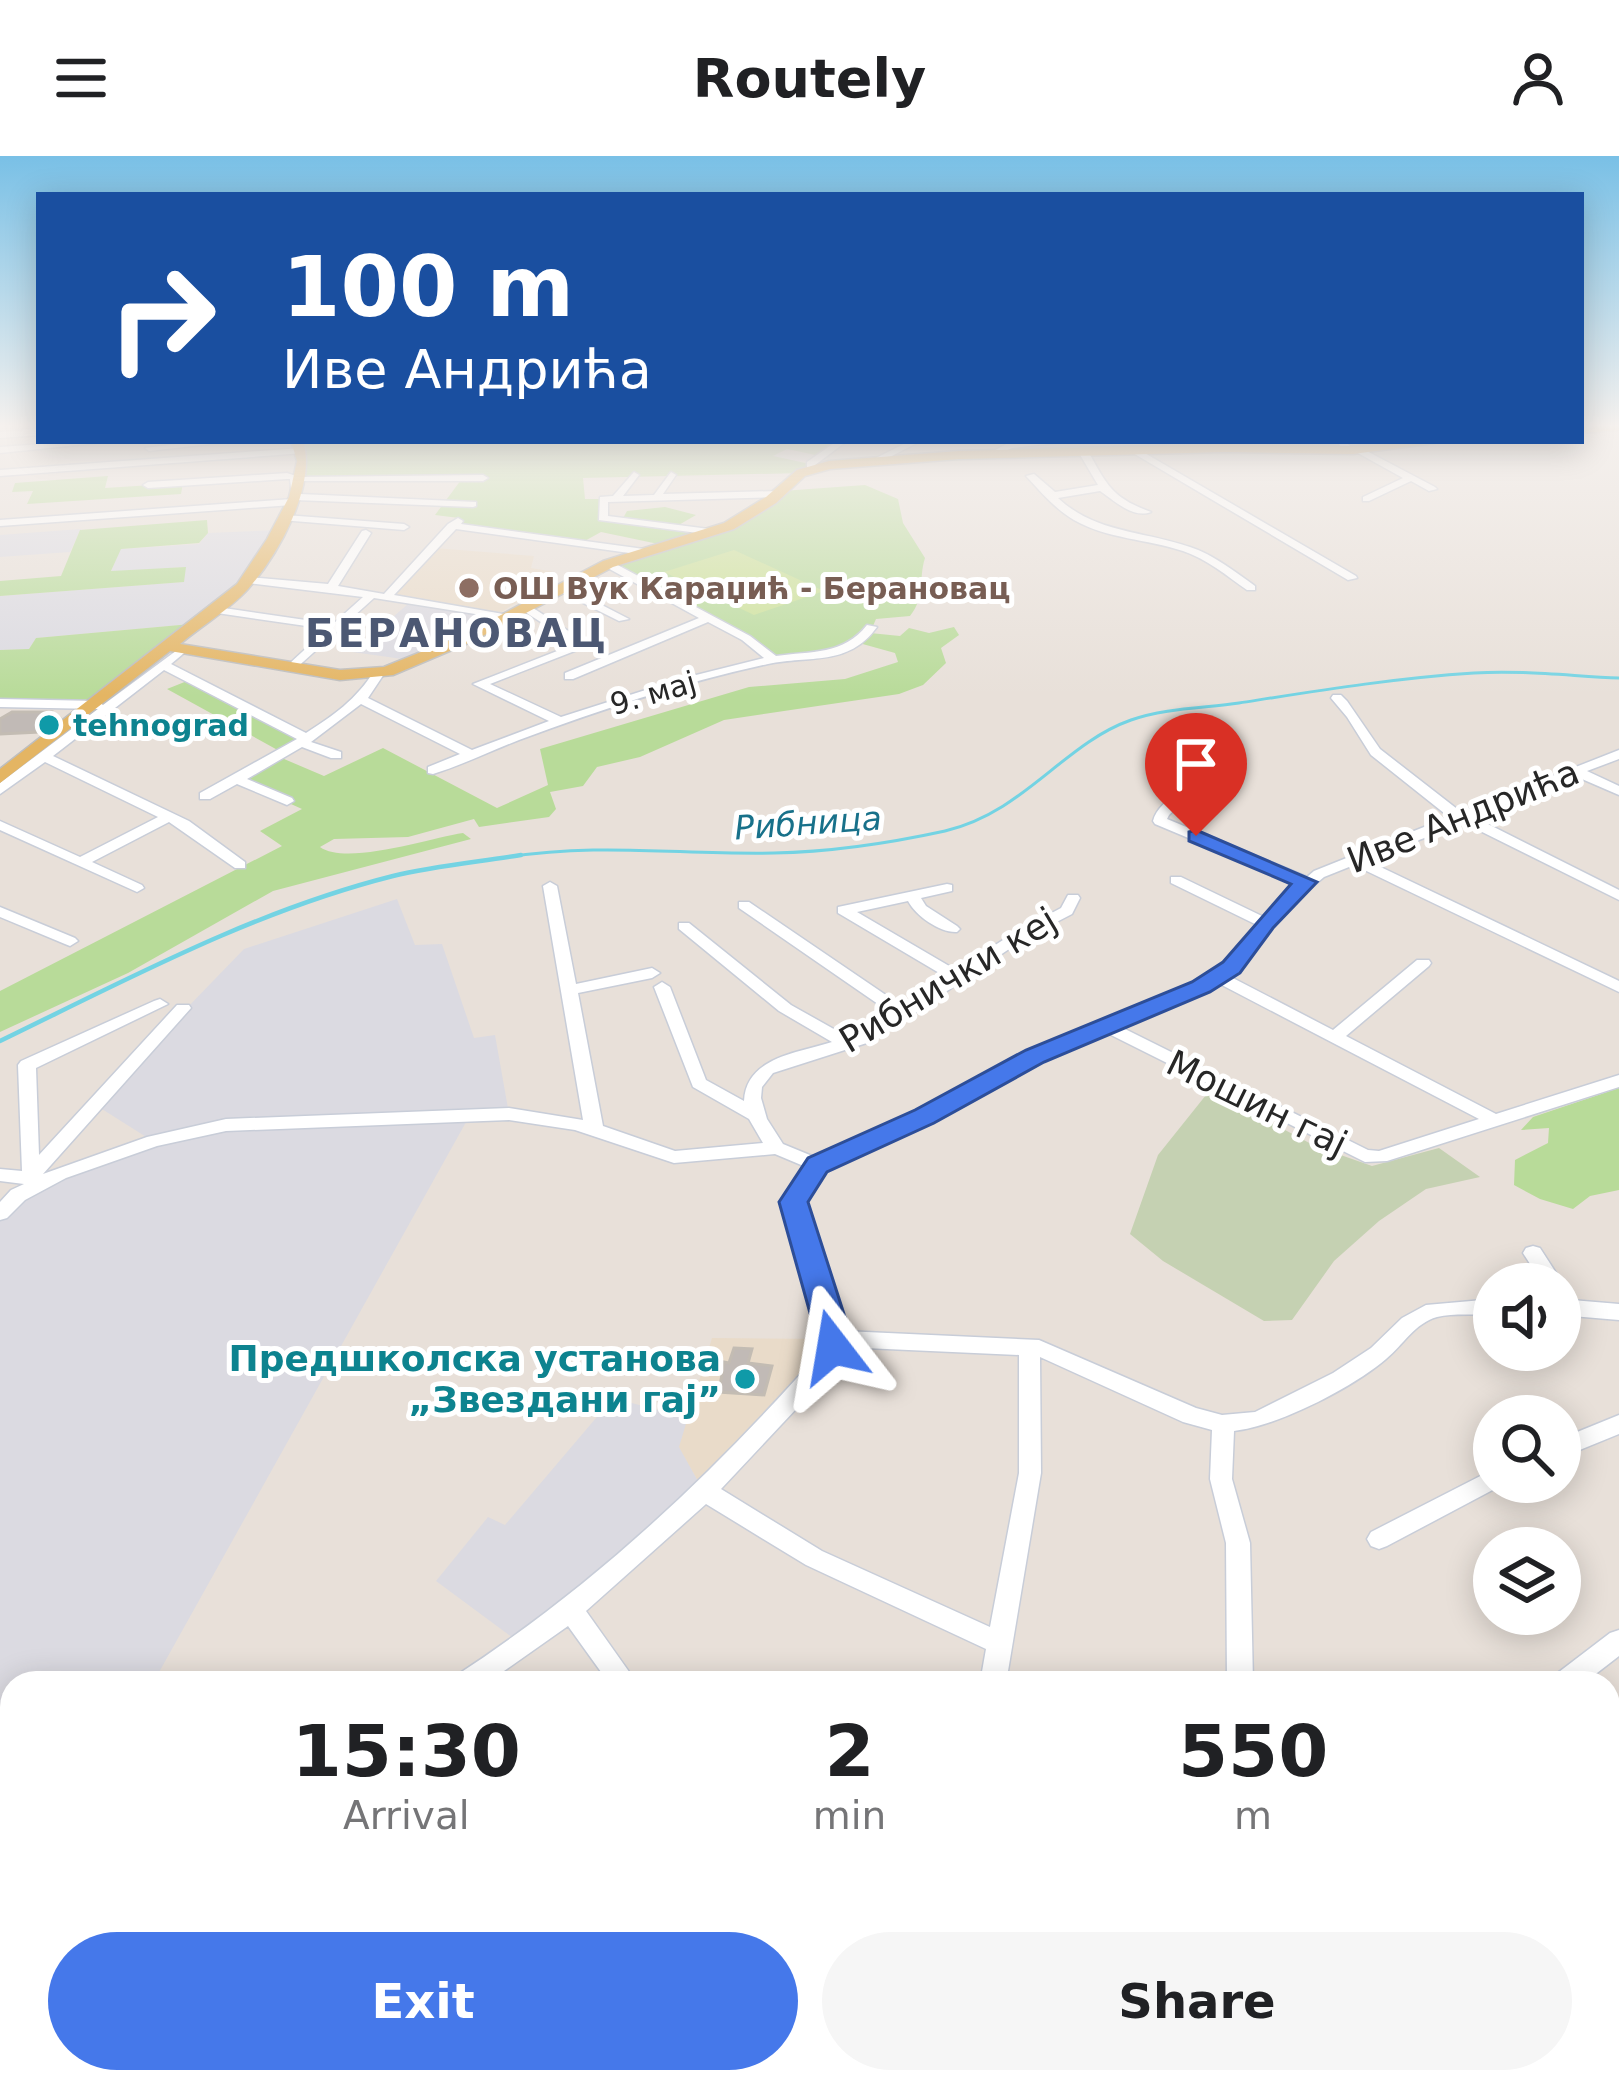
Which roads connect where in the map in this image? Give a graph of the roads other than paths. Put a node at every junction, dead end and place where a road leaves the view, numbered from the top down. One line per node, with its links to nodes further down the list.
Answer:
1 (75, 515): 9 (street)
2 (462, 515): 10 (street)
3 (601, 515): 11 (street)
4 (696, 515): 11 (street)
5 (748, 515): 13 (main road)
6 (1072, 515): 20 (street)
7 (1246, 515): 17 (street)
8 (285, 518): 12 (street); 18 (main road)
9 (0, 523)
10 (452, 526): 15 (street); 22 (street)
11 (675, 526): 13 (street)
12 (404, 527)
13 (713, 532): 15 (main road)
14 (366, 533): 19 (street)
15 (644, 552): 16 (main road)
16 (608, 564): 21 (main road); 25 (street)
17 (1352, 578)
18 (248, 580): 19 (street); 24 (main road)
19 (331, 588): 22 (street)
20 (1251, 588)
21 (563, 589): 23 (main road); 27 (street)
22 (375, 599): 26 (street); 28 (street)
23 (526, 608): 26 (main road); 40 (street)
24 (217, 610): 28 (street); 30 (main road)
25 (708, 617): 31 (street); 35 (street)
26 (509, 618): 34 (main road)
27 (623, 619)
28 (334, 627): 33 (street)
29 (871, 627): 31 (street, 9. мај)
30 (178, 648): 32 (street); 33 (main road); 39 (main road)
31 (773, 659): 40 (street, 9. мај)
32 (162, 664): 41 (street); 45 (street)
33 (293, 667): 34 (main road)
34 (378, 674): 37 (street)
35 (568, 676)
36 (1337, 698): 56 (street)
37 (359, 700): 41 (street); 42 (street)
38 (0, 703): 39 (street)
39 (97, 704): 48 (main road)
40 (557, 720): 42 (street, 9. мај)
41 (304, 741): 44 (street); 49 (street)
42 (470, 754): 46 (street, 9. мај)
43 (1619, 754): 47 (street, Иве Андрића)
44 (336, 755)
45 (44, 756): 50 (street); 55 (street)
46 (434, 770)
47 (1575, 771): 51 (street); 56 (street, Иве Андрића)
48 (0, 778)
49 (236, 779): 52 (street); 54 (street)
50 (0, 790)
51 (1619, 791)
52 (205, 796)
53 (1180, 798): 62 (street)
54 (286, 801)
55 (170, 817): 59 (street); 60 (street)
56 (1464, 819): 58 (street, Иве Андрића); 66 (street)
57 (0, 825): 59 (street)
58 (1354, 860): 62 (street, Иве Андрића); 78 (street)
59 (81, 862): 64 (street)
60 (240, 865)
61 (1176, 880): 71 (street)
62 (1306, 882): 71 (street, Иве Андрића)
63 (550, 886): 79 (street)
64 (137, 888)
65 (946, 888): 67 (street)
66 (1619, 896)
67 (914, 898): 73 (street); 77 (street)
68 (1073, 898): 77 (street, Рибнички кеј)
69 (745, 904): 82 (street)
70 (0, 912): 74 (street)
71 (1265, 923): 76 (street, Иве Андрића)
72 (684, 926): 85 (street)
73 (952, 929)
74 (70, 941)
75 (1424, 963): 84 (street)
76 (1219, 977): 83 (street, Иве Андрића); 84 (street)
77 (958, 978): 82 (street, Рибнички кеј)
78 (1619, 987)
79 (570, 989): 87 (street); 89 (street)
80 (160, 1004): 93 (street)
81 (183, 1008): 93 (street)
82 (904, 1014): 85 (street, Рибнички кеј)
83 (1107, 1027): 88 (street, Мошин гај); 91 (street, Иве Андрића)
84 (1335, 1037): 88 (street)
85 (849, 1046): 87 (street, Рибнички кеј)
86 (1619, 1082): 88 (street, Мошин гај)
87 (757, 1116): 90 (street)
88 (1493, 1120)
89 (594, 1129): 90 (street); 93 (street)
90 (776, 1148): 91 (street)
91 (818, 1165): 100 (street)
92 (0, 1175): 93 (street)
93 (36, 1178): 94 (street)
94 (0, 1213)
95 (1533, 1253): 96 (street)
96 (1539, 1263)
97 (1473, 1307): 102 (street)
98 (1581, 1307): 99 (street)
99 (1619, 1312)
100 (836, 1339): 101 (street); 106 (street)
101 (1032, 1347): 102 (street); 110 (street)
102 (1222, 1424): 114 (street)
103 (1619, 1424): 104 (street)
104 (1581, 1440)
105 (1473, 1489): 107 (street)
106 (704, 1490): 108 (street); 110 (street)
107 (1379, 1539)
108 (572, 1611): 111 (street); 112 (street)
109 (1619, 1641): 115 (street)
110 (1000, 1644): 113 (street)
111 (484, 1671)
112 (615, 1671)
113 (995, 1671)
114 (1240, 1671)
115 (1580, 1671)

